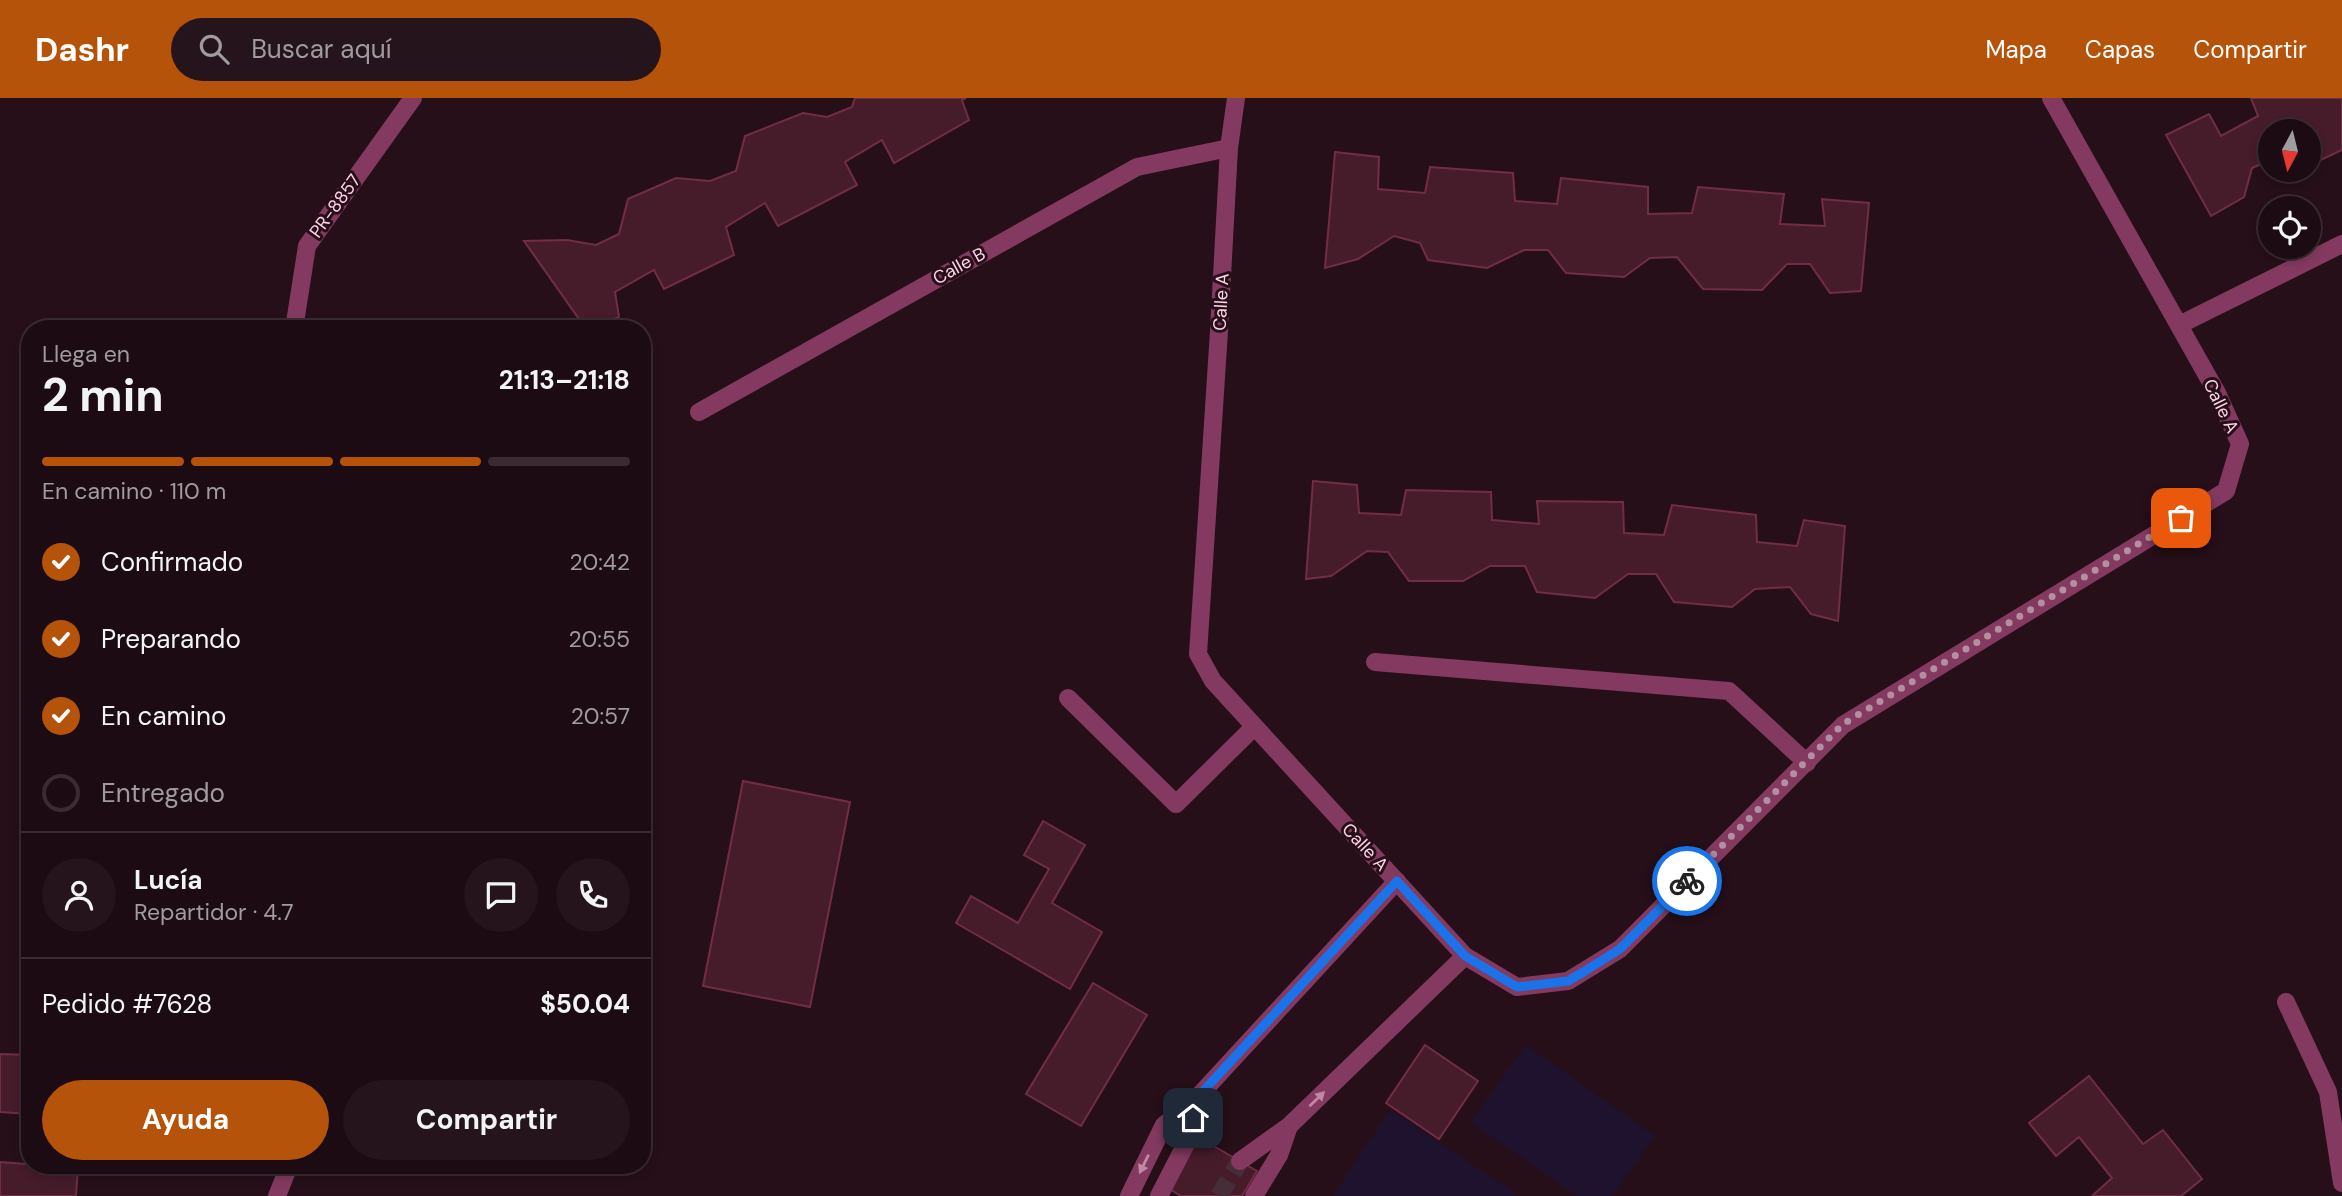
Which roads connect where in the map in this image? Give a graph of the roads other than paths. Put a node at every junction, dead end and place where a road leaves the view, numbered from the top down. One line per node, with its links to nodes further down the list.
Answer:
1 (413, 98): 6 (street, PR-8857)
2 (1236, 98): 4 (street, Calle A)
3 (2051, 98): 7 (street, Calle A)
4 (1229, 148): 8 (street, Calle B); 11 (street, Calle A)
5 (2342, 244): 7 (street)
6 (295, 320)
7 (2179, 325): 12 (street, Calle A)
8 (699, 412)
9 (1376, 662): 12 (street)
10 (1068, 698): 11 (street)
11 (1254, 727): 13 (street, Calle A)
12 (1807, 762): 14 (street, Calle A)
13 (1397, 881): 14 (street, Calle A); 16 (street)
14 (1465, 956): 17 (street, one-way to 14)
15 (2286, 1002): 20 (street)
16 (1195, 1100): 22 (street, one-way to 22); 23 (street)
17 (1289, 1126): 18 (street); 24 (street)
18 (1240, 1161)
19 (286, 1174): 21 (street)
20 (2342, 1183)
21 (277, 1196)
22 (1129, 1196)
23 (1159, 1196)
24 (1254, 1196)

